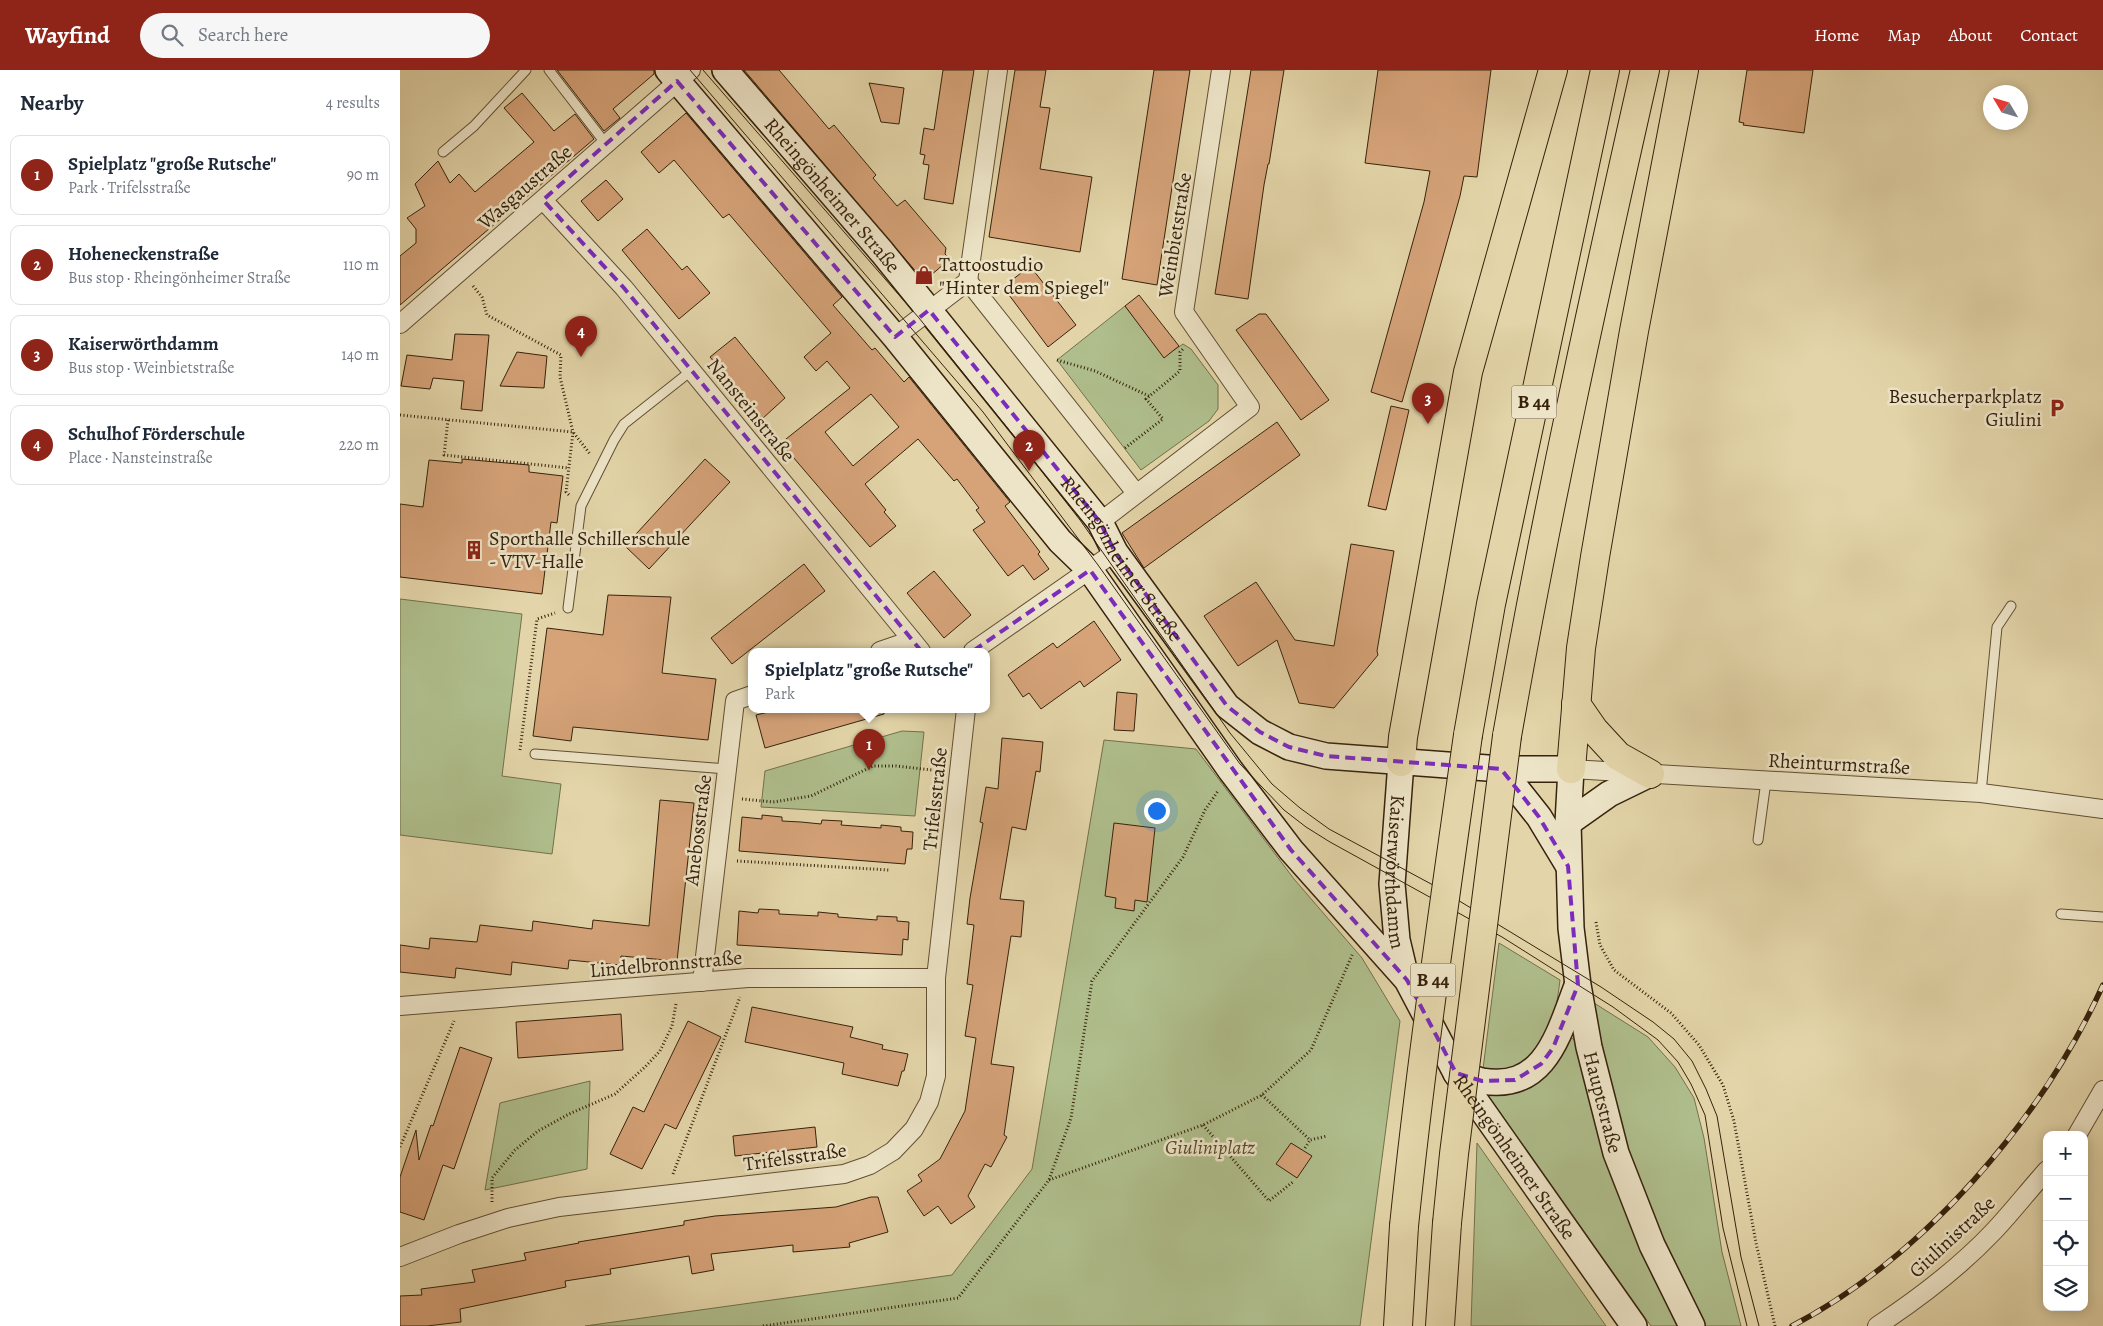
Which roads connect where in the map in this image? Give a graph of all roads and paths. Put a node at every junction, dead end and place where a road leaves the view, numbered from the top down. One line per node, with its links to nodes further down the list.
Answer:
1 (526, 70): 12 (lane)
2 (549, 70): 11 (lane)
3 (725, 70): 16 (street, Rheingönheimer Straße)
4 (998, 70): 15 (street)
5 (1221, 70): 18 (street, Weinbietstraße)
6 (1553, 70): 43 (highway)
7 (1605, 70): 87 (highway, B 44, bridge)
8 (1645, 70): 88 (highway, B 44, bridge)
9 (1684, 70): 40 (highway)
10 (679, 74): 11 (street, Wasgaustraße); 19 (street, Rheingönheimer Straße)
11 (606, 144): 13 (street, Wasgaustraße)
12 (443, 152)
13 (543, 200): 14 (street, Wasgaustraße); 21 (street, Nansteinstraße)
14 (461, 271): 17 (street, Wasgaustraße); 25 (path)
15 (968, 281): 16 (street); 26 (street)
16 (929, 310): 19 (street); 31 (street, Rheingönheimer Straße)
17 (400, 324)
18 (1200, 334): 22 (path); 29 (street, Weinbietstraße)
19 (895, 337): 33 (street, Rheingönheimer Straße)
20 (1057, 360): 22 (path)
21 (691, 371): 27 (lane); 36 (street, Nansteinstraße)
22 (1150, 396): 26 (path)
23 (400, 415): 24 (path)
24 (448, 420): 25 (path); 28 (path)
25 (573, 432): 27 (path); 28 (path)
26 (1110, 460): 29 (street)
27 (600, 467): 30 (lane)
28 (569, 468): 30 (path)
29 (1136, 493): 31 (street, Weinbietstraße)
30 (581, 506): 35 (lane)
31 (1100, 522): 32 (street, Rheingönheimer Straße)
32 (1115, 552): 33 (street); 43 (street, Rheingönheimer Straße)
33 (1090, 570): 38 (street); 47 (street, Rheingönheimer Straße)
34 (2011, 606): 51 (lane)
35 (568, 608): 42 (path)
36 (916, 646): 37 (street)
37 (902, 648)
38 (977, 648)
39 (748, 696): 44 (street, Anebosstraße)
40 (1576, 704): 46 (highway); 49 (highway)
41 (966, 713): 48 (street, Trifelsstraße)
42 (535, 754): 44 (lane)
43 (1401, 762): 45 (street, Rheingönheimer Straße); 65 (street, Kaiserwörthdamm)
44 (727, 769): 52 (street, Anebosstraße)
45 (1500, 769): 46 (street, Rheingönheimer Straße); 57 (street)
46 (1571, 770): 49 (street, Rheinturmstraße); 54 (street)
47 (1231, 771): 62 (street, Rheingönheimer Straße); 81 (path)
48 (959, 773): 52 (path); 64 (street, Trifelsstraße)
49 (1650, 774): 50 (street, Rheinturmstraße); 54 (street)
50 (1766, 781): 51 (street, Rheinturmstraße); 55 (lane)
51 (1981, 793): 53 (street, Rheinturmstraße)
52 (723, 798): 56 (street, Anebosstraße)
53 (2103, 809)
54 (1568, 823): 57 (street)
55 (1758, 840)
56 (716, 859): 58 (path); 66 (street, Anebosstraße)
57 (1568, 866): 68 (street, Hauptstraße)
58 (888, 870)
59 (2061, 914): 60 (lane)
60 (2103, 917)
61 (1596, 918): 91 (path)
62 (1359, 939): 65 (street, Rheingönheimer Straße); 73 (path)
63 (748, 978): 64 (street, Lindelbronnstraße); 66 (street, Lindelbronnstraße); 83 (path)
64 (936, 978): 83 (street, Trifelsstraße)
65 (1406, 980): 71 (street, Rheingönheimer Straße)
66 (702, 982): 67 (street, Lindelbronnstraße)
67 (676, 984): 69 (street, Lindelbronnstraße); 84 (path)
68 (1578, 985): 71 (street); 90 (street, Hauptstraße)
69 (462, 1002): 70 (street, Lindelbronnstraße); 78 (path)
70 (400, 1006)
71 (1456, 1073): 89 (street, Rheingönheimer Straße)
72 (2103, 1090): 75 (street)
73 (1262, 1095): 74 (path); 77 (path)
74 (1203, 1125): 81 (path); 82 (path)
75 (2079, 1131)
76 (1327, 1136): 77 (path)
77 (1310, 1140): 79 (path)
78 (400, 1147)
79 (1305, 1148)
80 (2043, 1175): 92 (street, Giulinistraße)
81 (1049, 1180): 86 (path)
82 (1294, 1181)
83 (664, 1195): 84 (street, Trifelsstraße)
84 (497, 1222): 85 (street, Trifelsstraße)
85 (400, 1257)
86 (763, 1326)
87 (1398, 1326)
88 (1440, 1326)
89 (1634, 1326)
90 (1692, 1326)
91 (1775, 1326)
92 (1877, 1326)

